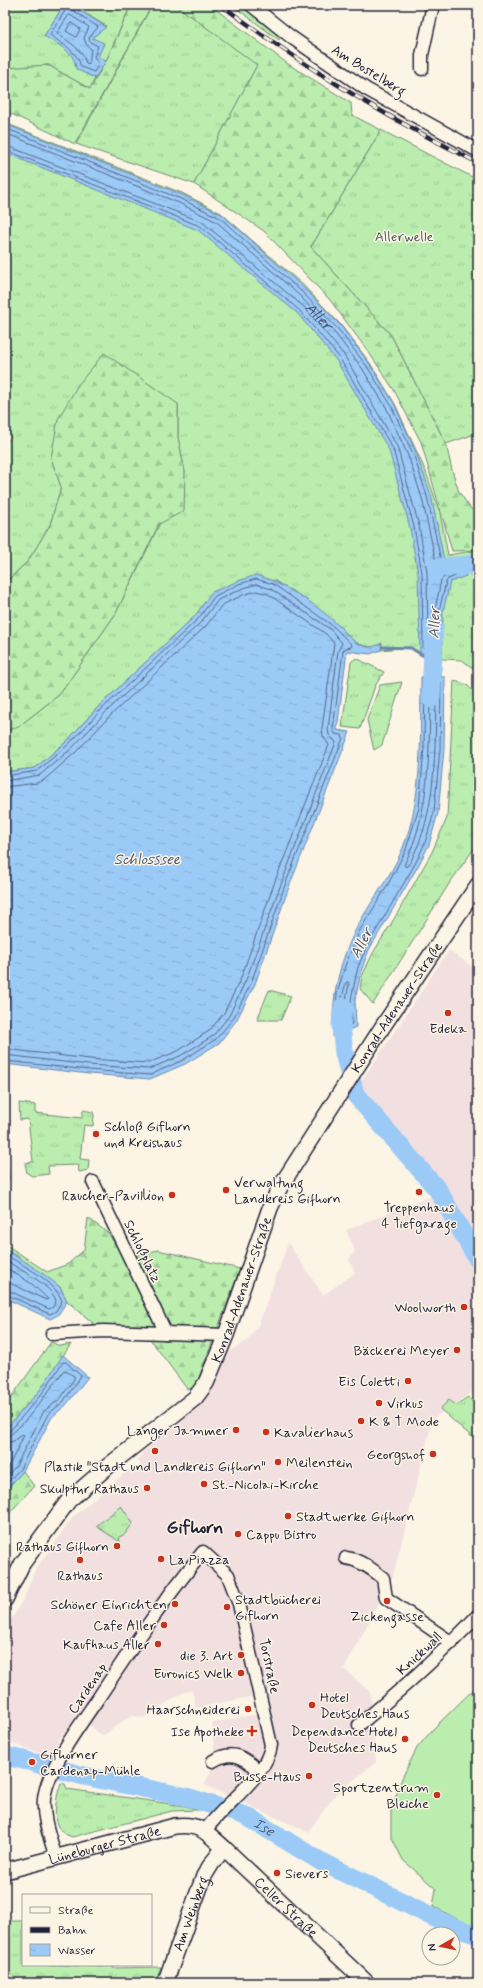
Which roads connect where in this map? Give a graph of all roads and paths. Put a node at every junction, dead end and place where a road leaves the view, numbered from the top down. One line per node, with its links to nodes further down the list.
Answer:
1 (251, 5): 4 (street, Am Bostelberg)
2 (433, 5): 3 (street)
3 (422, 69)
4 (478, 151)
5 (477, 890): 9 (street, Konrad-Adenauer-Straße)
6 (93, 1182): 8 (street, Schloßplatz)
7 (52, 1334): 8 (street)
8 (166, 1334): 9 (street)
9 (226, 1334): 12 (street, Konrad-Adenauer-Straße)
10 (203, 1552): 17 (street, Torstraße); 20 (street, Cardenap)
11 (346, 1558): 14 (street)
12 (5, 1599)
13 (478, 1615): 14 (street, Knickwall)
14 (452, 1643): 15 (street, Knickwall)
15 (359, 1725)
16 (213, 1761): 17 (street)
17 (259, 1772): 18 (street, Torstraße)
18 (209, 1825): 19 (street, Celler Straße); 20 (street, Lüneburger Straße)
19 (224, 1848): 22 (street, Am Weinberg); 23 (street, Celler Straße)
20 (56, 1858): 21 (street, Lüneburger Straße)
21 (5, 1871)
22 (165, 1983)
23 (367, 1983)

